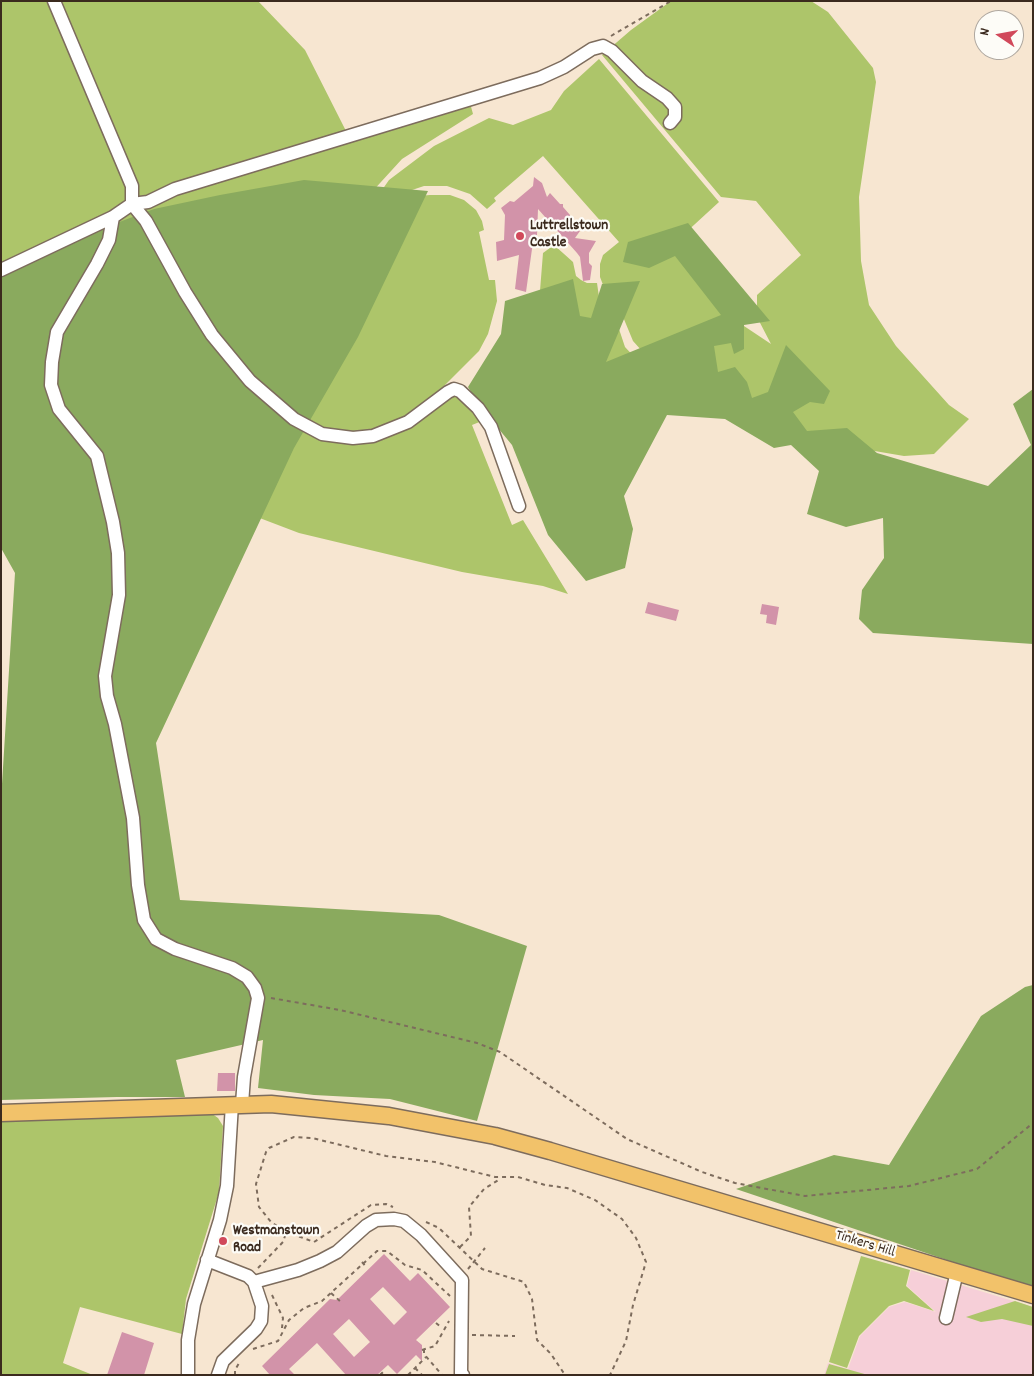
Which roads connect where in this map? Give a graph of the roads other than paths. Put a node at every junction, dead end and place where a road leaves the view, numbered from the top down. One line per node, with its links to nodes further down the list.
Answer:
1 (54, 1): 3 (street)
2 (670, 123): 3 (street)
3 (132, 204): 4 (street); 6 (street)
4 (113, 217): 5 (street); 7 (street)
5 (1, 270)
6 (519, 506)
7 (237, 1104): 8 (main road, Tinkers Hill); 9 (street); 10 (main road, Tinkers Hill)
8 (1, 1113)
9 (207, 1260): 11 (street); 14 (street)
10 (958, 1272): 12 (main road, Tinkers Hill); 13 (street)
11 (251, 1279): 15 (street); 16 (street)
12 (1033, 1295)
13 (946, 1318)
14 (188, 1375)
15 (218, 1375)
16 (463, 1375)

